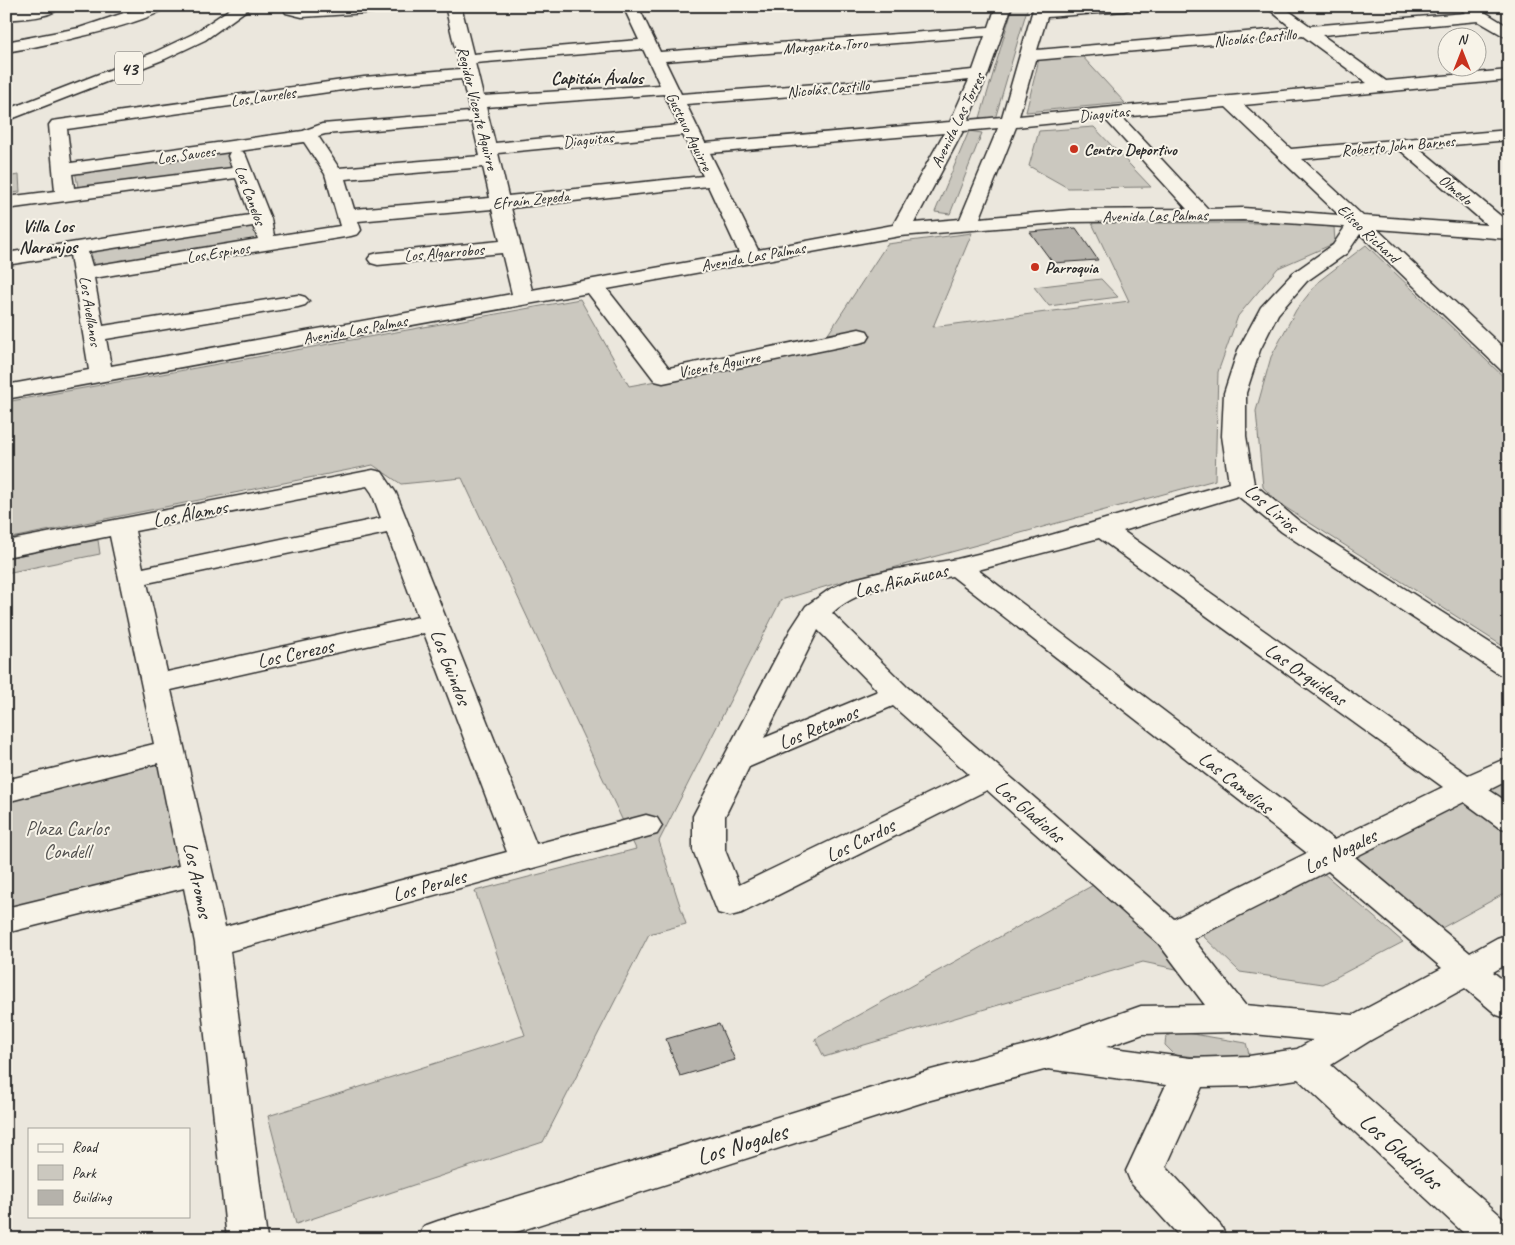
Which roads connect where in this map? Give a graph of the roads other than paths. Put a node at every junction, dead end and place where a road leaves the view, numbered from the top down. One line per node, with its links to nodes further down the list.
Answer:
1 (160, 6): 18 (street)
2 (246, 6): 30 (street, 43)
3 (290, 6): 4 (street)
4 (400, 6)
5 (453, 6): 22 (street, Regidor Vicente Aguirre)
6 (630, 6): 20 (street, Gustavo Aguirre)
7 (1004, 6): 16 (street, Avenida Las Torres)
8 (1124, 6): 12 (street)
9 (1272, 6): 17 (street)
10 (1465, 6): 14 (street)
11 (46, 7): 13 (street); 18 (street)
12 (1041, 10): 21 (street)
13 (6, 15)
14 (1481, 16): 15 (street); 17 (street, Nicolás Castillo)
15 (1505, 29)
16 (995, 31): 20 (street, Margarita Toro); 23 (street, Avenida Las Torres)
17 (1307, 32): 21 (street, Nicolás Castillo); 25 (street)
18 (54, 40): 19 (street)
19 (6, 47)
20 (651, 51): 22 (street, Margarita Toro); 26 (street, Gustavo Aguirre)
21 (1028, 56): 31 (street)
22 (468, 66): 28 (street, Regidor Vicente Aguirre); 41 (street, Los Laureles)
23 (980, 74): 26 (street, Nicolás Castillo); 32 (street, Avenida Las Torres)
24 (1509, 75): 25 (street, Diaguitas)
25 (1383, 87): 27 (street, Diaguitas)
26 (673, 95): 28 (street, Nicolás Castillo); 33 (street, Gustavo Aguirre)
27 (1230, 101): 29 (street, Diaguitas); 40 (street, Eliseo Richard)
28 (478, 109): 34 (street, Los Sauces); 39 (street, Regidor Vicente Aguirre)
29 (1109, 113): 31 (street, Diaguitas); 48 (street)
30 (6, 116)
31 (1009, 122): 32 (street, Diaguitas); 52 (street)
32 (958, 126): 38 (street, Diaguitas); 53 (street, Avenida Las Torres)
33 (689, 129): 38 (street, Gustavo Aguirre); 39 (street, Diaguitas)
34 (310, 134): 37 (street, Los Sauces); 43 (street)
35 (1509, 134): 36 (street, Roberto John Barnes)
36 (1403, 144): 40 (street, Roberto John Barnes); 54 (street, Olmedo)
37 (234, 147): 41 (street, Los Sauces); 42 (street, Los Canelos)
38 (699, 149): 44 (street, Gustavo Aguirre)
39 (489, 155): 43 (street, Diaguitas); 47 (street, Regidor Vicente Aguirre)
40 (1288, 155): 50 (street, Eliseo Richard)
41 (63, 170): 45 (street)
42 (242, 172): 45 (street, Los Sauces); 49 (street, Los Canelos)
43 (334, 174): 51 (street)
44 (714, 180): 47 (street, Efraín Zepeda); 58 (street, Gustavo Aguirre)
45 (65, 194): 46 (street, Los Sauces)
46 (6, 203)
47 (501, 203): 51 (street, Efraín Zepeda); 56 (street, Regidor Vicente Aguirre)
48 (1202, 214): 50 (street, Avenida Las Palmas); 52 (street, Avenida Las Palmas)
49 (261, 219): 55 (street, Los Canelos); 57 (street, Los Espinos)
50 (1358, 222): 54 (street, Avenida Las Palmas); 67 (street, Eliseo Richard); 71 (street, Los Lirios)
51 (349, 223): 55 (street, Los Espinos)
52 (968, 223): 53 (street, Avenida Las Palmas)
53 (900, 230): 58 (street, Avenida Las Palmas)
54 (1508, 232)
55 (267, 244): 61 (street, Los Espinos)
56 (511, 246): 59 (street, Los Algarrobos); 63 (street, Regidor Vicente Aguirre)
57 (79, 248): 60 (street, Los Espinos); 61 (street, Los Avellanos)
58 (751, 256): 62 (street, Avenida Las Palmas)
59 (378, 259)
60 (6, 260)
61 (85, 273): 65 (street, Los Avellanos)
62 (593, 285): 63 (street, Avenida Las Palmas); 66 (street, Vicente Aguirre)
63 (523, 297): 68 (street, Avenida Las Palmas)
64 (298, 301): 65 (street, Avenida Las Palmas)
65 (94, 334): 68 (street, Los Avellanos)
66 (859, 336)
67 (1509, 365)
68 (101, 374): 69 (street, Avenida Las Palmas)
69 (6, 392)
70 (373, 477): 72 (street, Los Guindos); 73 (street, Los Álamos)
71 (1242, 487): 74 (street, Las Añañucas); 80 (street, Los Lirios)
72 (396, 523): 77 (street); 79 (street, Los Guindos)
73 (121, 526): 75 (street, Los Álamos); 77 (street, Los Aromos)
74 (1103, 530): 76 (street, Las Añañucas); 87 (street, Las Orquideas)
75 (6, 549)
76 (956, 567): 78 (street, Las Añañucas); 91 (street, Las Camelias)
77 (132, 578): 81 (street, Los Aromos)
78 (816, 612): 82 (street, Los Gladiolos); 84 (street, Las Añañucas)
79 (434, 622): 81 (street, Los Cerezos); 92 (street, Los Guindos)
80 (1509, 668)
81 (155, 684): 83 (street, Los Aromos)
82 (897, 694): 84 (street, Los Retamos); 86 (street, Los Gladiolos)
83 (170, 750): 88 (street); 93 (street, Los Aromos)
84 (739, 760): 94 (street, Las Añañucas)
85 (1509, 767): 87 (street, Los Nogales)
86 (990, 776): 94 (street, Los Cardos); 96 (street, Los Gladiolos)
87 (1466, 788): 89 (street, Las Orquideas); 91 (street, Los Nogales)
88 (6, 791)
89 (1509, 819)
90 (646, 826): 92 (street, Los Perales)
91 (1331, 855): 96 (street, Los Nogales); 99 (street, Las Camelias)
92 (526, 859): 97 (street, Los Perales)
93 (196, 873): 95 (street); 97 (street, Los Aromos)
94 (730, 904)
95 (6, 921)
96 (1171, 935): 101 (street, Los Gladiolos)
97 (212, 944): 106 (street, Los Aromos)
98 (1509, 947): 99 (street, Los Nogales)
99 (1467, 970): 100 (street, Las Camelias); 102 (street, Los Nogales)
100 (1509, 1005)
101 (1235, 1018): 102 (street, Los Nogales); 103 (street, Los Nogales)
102 (1358, 1030): 104 (street, Los Nogales)
103 (1048, 1054): 105 (street, Los Nogales); 107 (street, Los Nogales)
104 (1305, 1063): 105 (street, Los Nogales); 109 (street, Los Gladiolos)
105 (1190, 1073): 108 (street)
106 (247, 1239)
107 (438, 1239)
108 (1207, 1239)
109 (1498, 1239)

